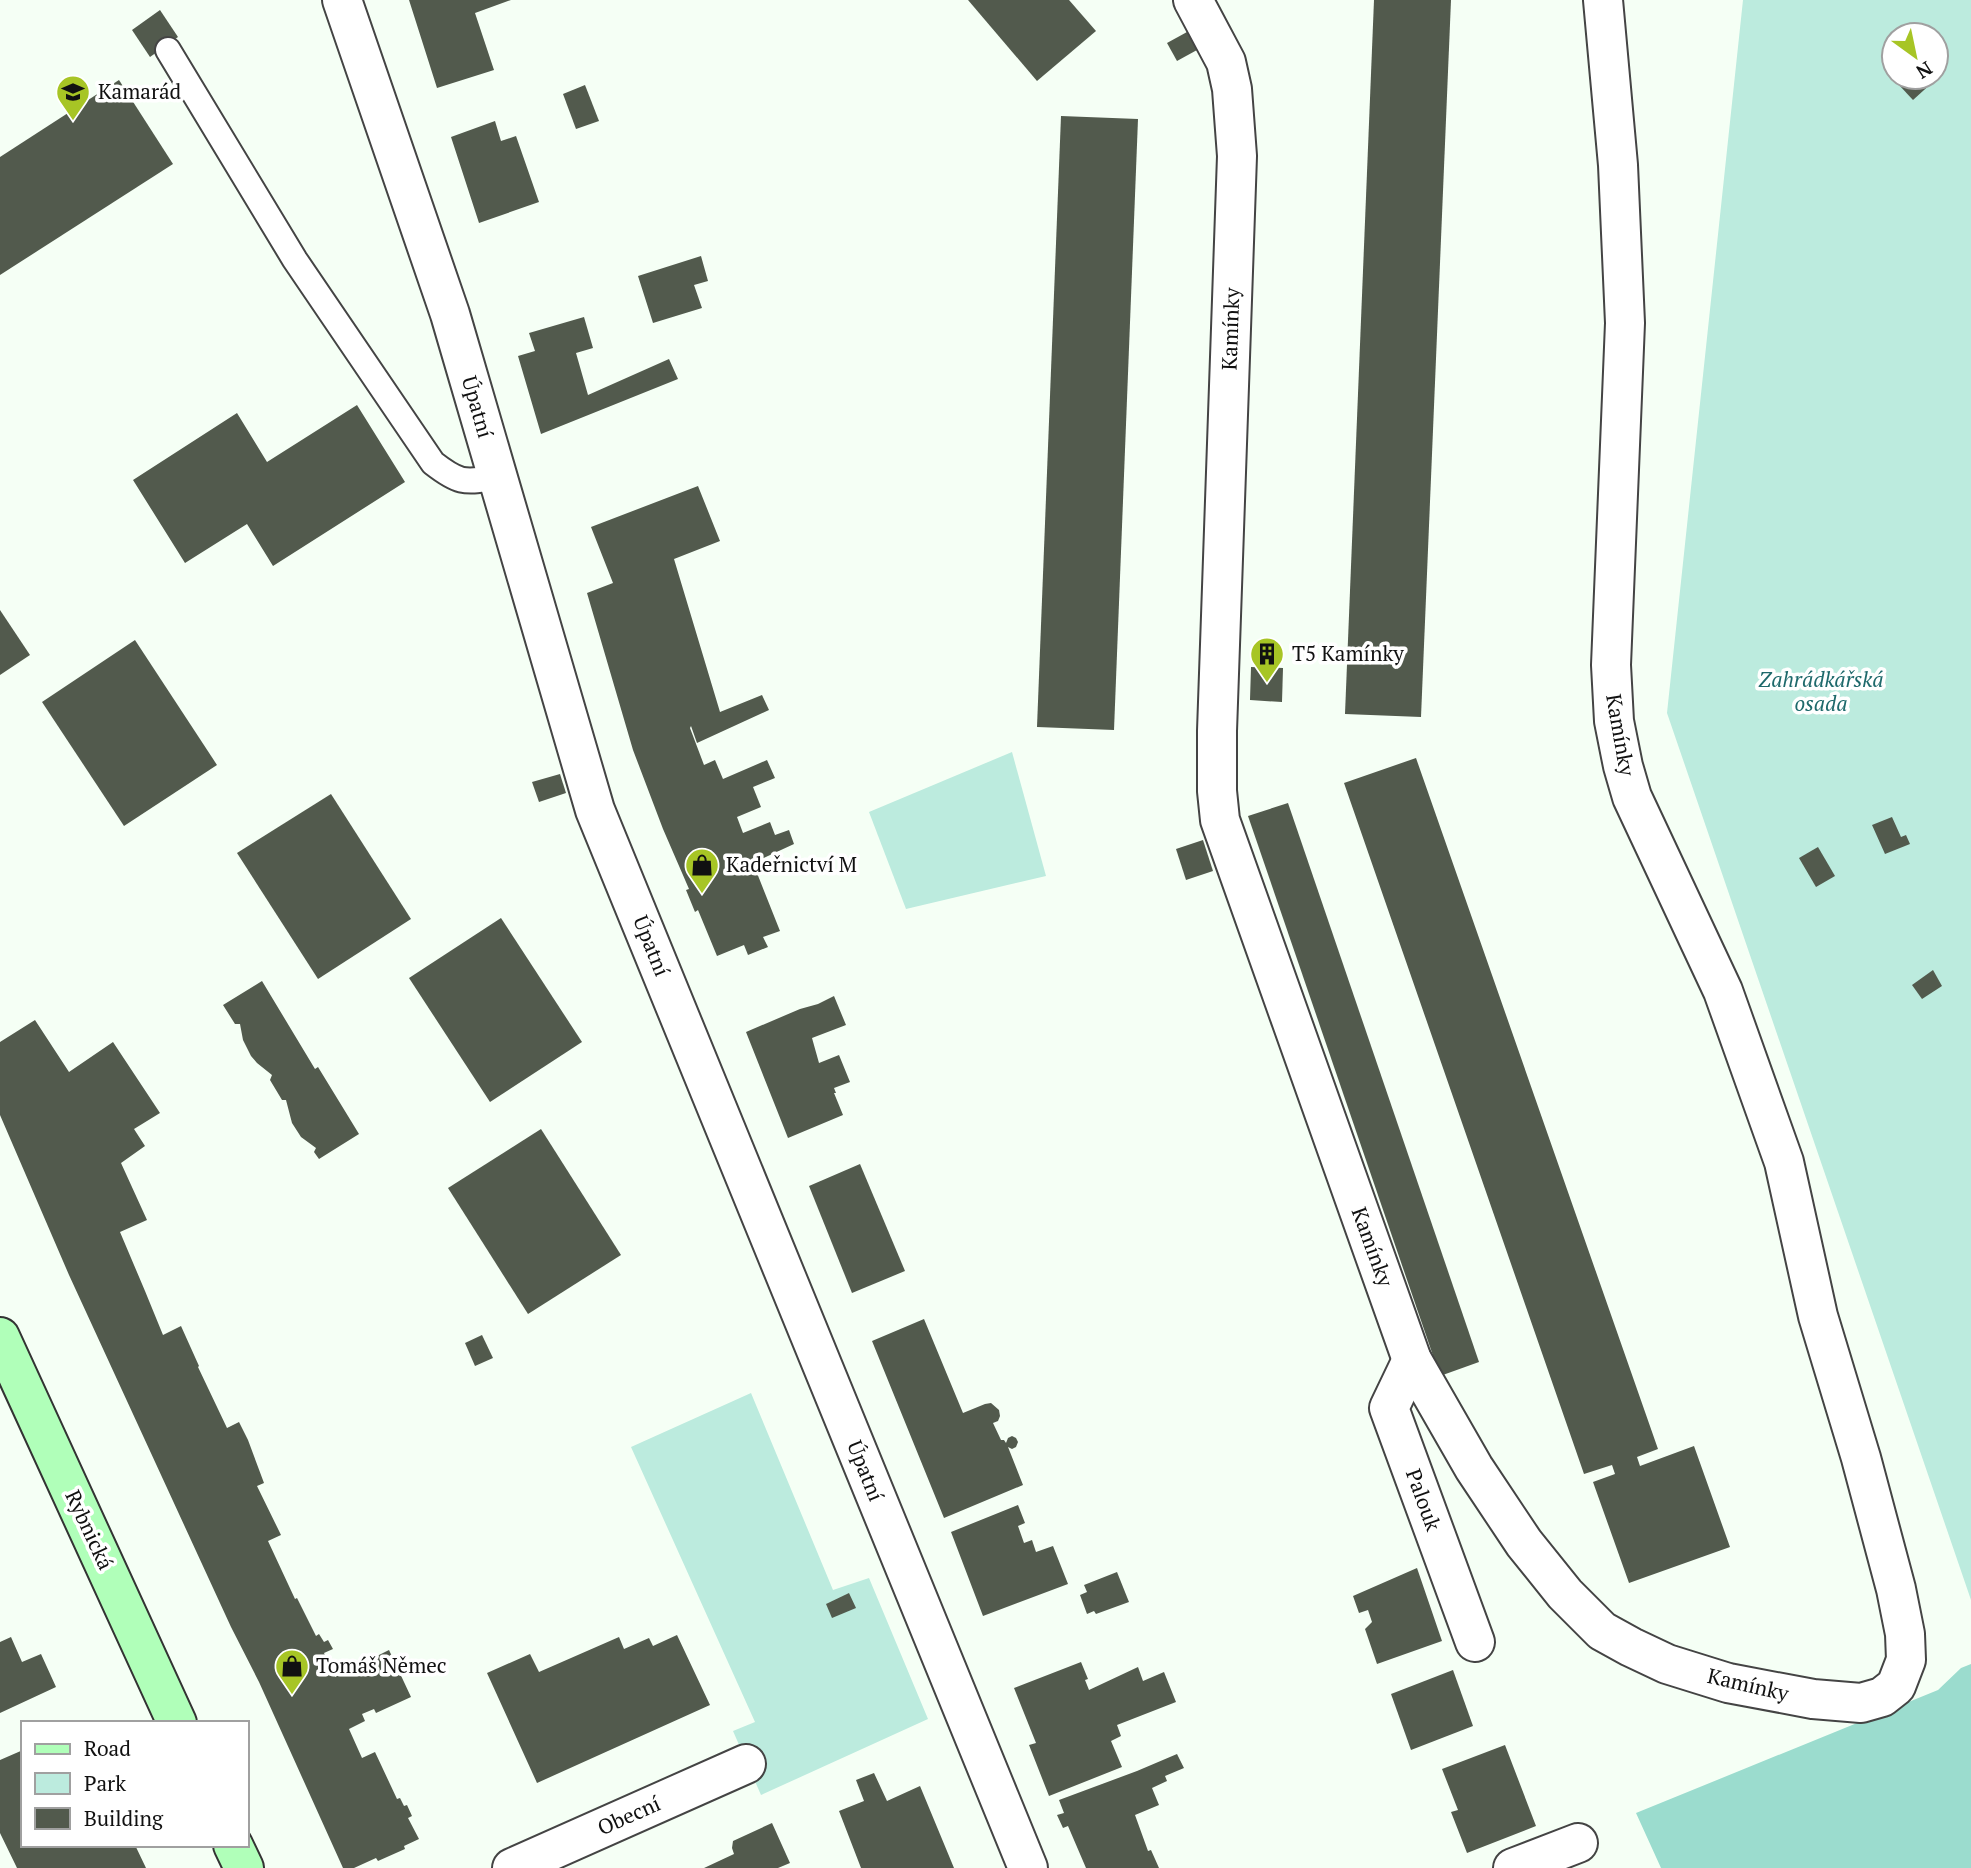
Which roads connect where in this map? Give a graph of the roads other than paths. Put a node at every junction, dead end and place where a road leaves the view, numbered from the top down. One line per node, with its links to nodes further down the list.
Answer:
1 (342, 0): 5 (street, Úpatní)
2 (1194, 0): 7 (street, Kamínky)
3 (1603, 0): 7 (street, Kamínky)
4 (169, 51): 5 (lane)
5 (497, 478): 15 (street, Úpatní)
6 (0, 1336): 9 (street, Rybnická)
7 (1412, 1360): 8 (street, Palouk)
8 (1475, 1642)
9 (176, 1721)
10 (746, 1764): 14 (street, Obecní)
11 (1578, 1843): 16 (street)
12 (234, 1847): 13 (street)
13 (244, 1868)
14 (512, 1868)
15 (1028, 1868)
16 (1513, 1868)

